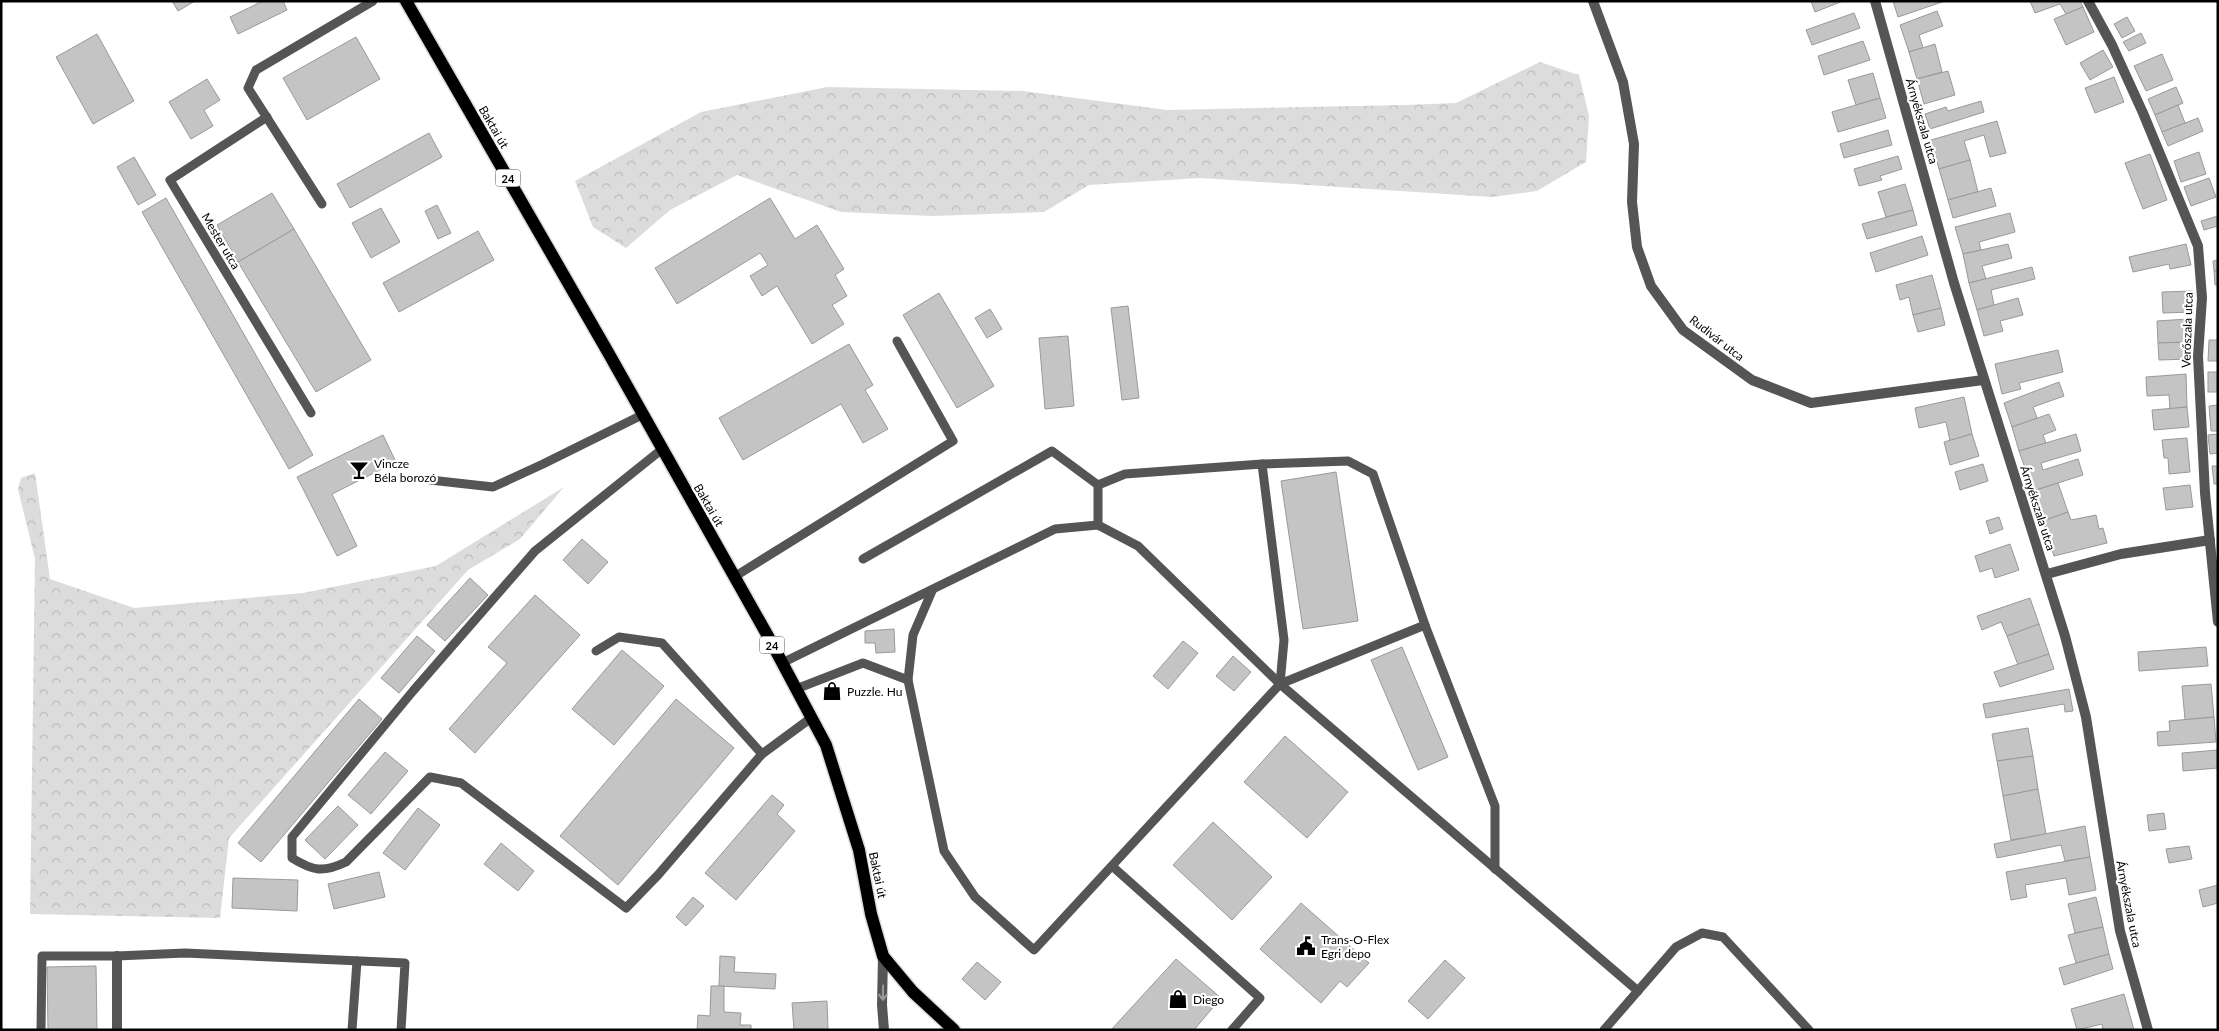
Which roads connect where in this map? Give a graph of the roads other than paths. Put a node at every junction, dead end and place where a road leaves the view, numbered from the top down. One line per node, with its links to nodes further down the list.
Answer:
1 (373, 1): 6 (lane)
2 (406, 1): 11 (main road, Baktai út / 24)
3 (1593, 1): 9 (street, Rudivár utca)
4 (1875, 1): 9 (street, Árnyékszala utca)
5 (2088, 1): 17 (street, Verőszala utca)
6 (267, 118): 7 (lane); 10 (lane, Mester utca)
7 (322, 204)
8 (897, 341): 20 (lane)
9 (1983, 380): 19 (street, Árnyékszala utca)
10 (312, 413)
11 (642, 415): 12 (main road, Baktai út / 24); 14 (lane)
12 (661, 450): 20 (main road, Baktai út / 24); 30 (lane)
13 (1262, 464): 15 (lane); 23 (lane); 27 (lane)
14 (430, 480)
15 (1098, 485): 16 (lane); 18 (lane)
16 (1098, 525): 21 (lane); 27 (lane)
17 (2210, 540): 19 (street); 22 (street, Verőszala utca)
18 (863, 558)
19 (2047, 574): 46 (street, Árnyékszala utca)
20 (734, 577): 25 (main road, Baktai út / 24)
21 (932, 591): 25 (lane); 26 (lane)
22 (2218, 622)
23 (1424, 625): 27 (lane); 32 (lane)
24 (596, 651): 30 (lane)
25 (782, 663): 28 (main road, Baktai út / 24)
26 (908, 680): 28 (lane); 31 (lane)
27 (1280, 684): 31 (lane); 32 (lane)
28 (796, 689): 29 (main road, Baktai út / 24)
29 (811, 718): 30 (lane); 34 (main road, Baktai út / 24)
30 (762, 754)
31 (1112, 866): 43 (lane)
32 (1495, 868): 36 (lane)
33 (117, 956): 35 (lane); 38 (lane); 39 (street)
34 (883, 956): 37 (main road, Baktai út / 24); 42 (street, one-way to 42)
35 (356, 961): 40 (lane); 41 (lane)
36 (1638, 991): 44 (lane); 45 (lane)
37 (953, 1029)
38 (41, 1030)
39 (118, 1030)
40 (352, 1030)
41 (401, 1030)
42 (884, 1030)
43 (1232, 1030)
44 (1604, 1030)
45 (1809, 1030)
46 (2148, 1030)

